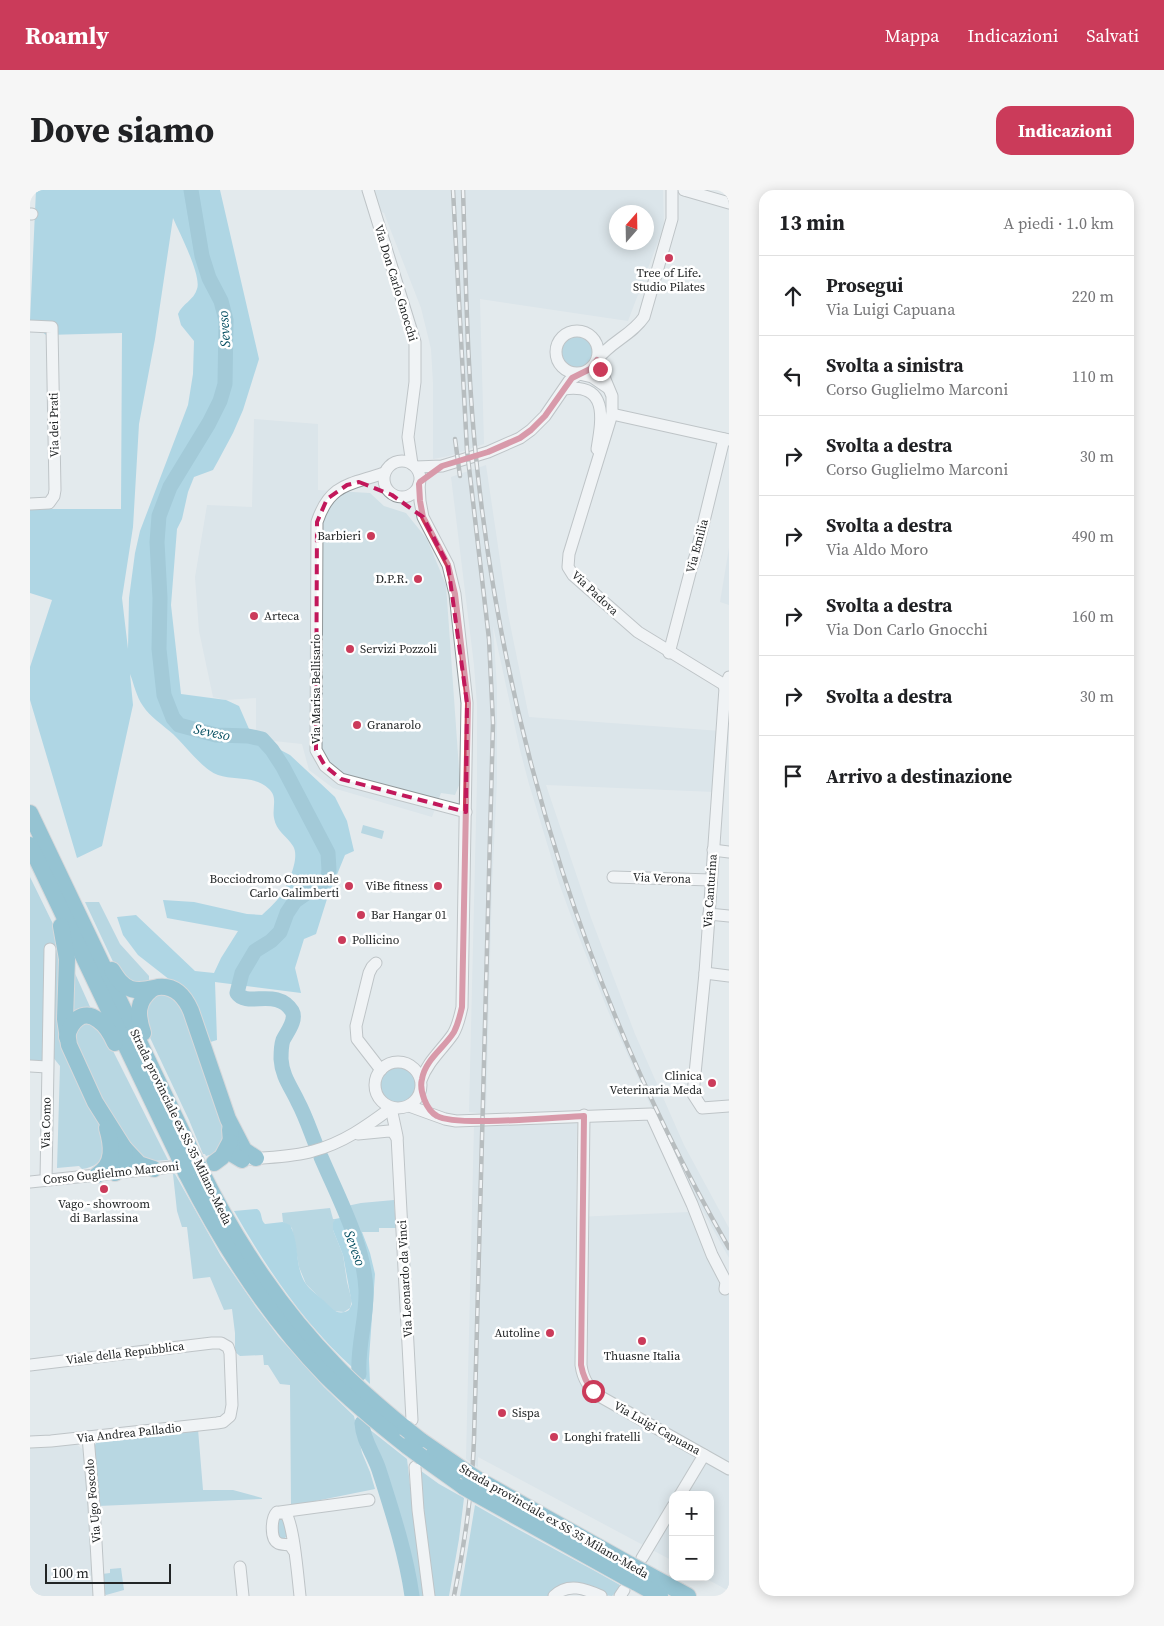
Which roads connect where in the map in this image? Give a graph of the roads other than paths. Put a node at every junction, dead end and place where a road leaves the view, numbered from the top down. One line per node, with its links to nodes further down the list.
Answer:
1 (368, 190): 15 (street, Via Don Carlo Gnocchi)
2 (672, 190): 7 (street)
3 (684, 190): 4 (street)
4 (729, 203)
5 (30, 326): 25 (street, Via dei Prati)
6 (591, 336): 7 (street); 8 (street); 9 (street)
7 (624, 336): 8 (street)
8 (597, 360): 10 (street); 12 (street, Via Padova)
9 (560, 365): 10 (street); 13 (street)
10 (579, 374): 11 (street); 12 (street)
11 (564, 389): 13 (street); 21 (street)
12 (609, 390): 14 (street, Via Padova)
13 (554, 402): 19 (street)
14 (612, 414): 16 (street); 21 (street, Via Padova)
15 (408, 437): 17 (street); 18 (street)
16 (727, 439): 27 (street, Via Emilia)
17 (394, 462): 18 (street); 20 (street)
18 (414, 465): 19 (street); 23 (street)
19 (442, 466): 23 (street)
20 (384, 473): 22 (street, Via Marisa Bellisario); 24 (street)
21 (594, 475): 27 (street, Via Padova)
22 (359, 482): 24 (street); 30 (street, Via Marisa Bellisario)
23 (420, 483): 24 (street); 26 (street)
24 (392, 494): 26 (street)
25 (30, 504)
26 (423, 517): 30 (street)
27 (669, 653): 29 (street, Via Padova)
28 (729, 677): 29 (street, Via Canturina)
29 (727, 689): 33 (street, Via Canturina)
30 (466, 812): 47 (street)
31 (30, 813): 38 (highway, Strada provinciale ex SS 35 Milano-Meda)
32 (30, 845): 37 (highway, Strada provinciale ex SS 35 Milano-Meda)
33 (713, 850): 34 (street); 36 (street, Via Canturina)
34 (729, 852)
35 (612, 877): 36 (street, Via Verona)
36 (711, 880): 39 (street, Via Canturina)
37 (51, 890): 46 (highway); 53 (highway, Strada provinciale ex SS 35 Milano-Meda)
38 (76, 910): 45 (highway); 53 (highway, Strada provinciale ex SS 35 Milano-Meda)
39 (709, 914): 40 (street); 43 (street, Via Canturina)
40 (729, 916)
41 (50, 949): 50 (street, Via Como)
42 (376, 963): 51 (street)
43 (705, 973): 44 (street); 55 (street, Via Canturina)
44 (729, 976)
45 (152, 989): 53 (highway); 65 (highway)
46 (67, 1039): 53 (highway); 60 (highway)
47 (438, 1051): 48 (street); 52 (street)
48 (406, 1063): 51 (street); 52 (street)
49 (30, 1066): 50 (street)
50 (47, 1067): 69 (street, Via Como)
51 (381, 1070): 54 (street)
52 (421, 1084): 56 (street); 58 (street)
53 (156, 1093): 65 (highway, Strada provinciale ex SS 35 Milano-Meda, bridge)
54 (377, 1096): 57 (street); 61 (street)
55 (729, 1106)
56 (407, 1107): 57 (street); 58 (street); 63 (street)
57 (391, 1108): 61 (street, Corso Guglielmo Marconi); 63 (street)
58 (435, 1115): 59 (street)
59 (584, 1116): 71 (street); 78 (street, Via Luigi Capuana)
60 (104, 1118): 64 (highway); 66 (highway)
61 (366, 1126): 62 (street, Corso Guglielmo Marconi)
62 (351, 1136): 63 (street); 65 (street, Corso Guglielmo Marconi)
63 (397, 1137): 74 (street, Via Leonardo da Vinci)
64 (124, 1148): 66 (highway); 67 (highway)
65 (226, 1159): 67 (street, Corso Guglielmo Marconi); 74 (highway, Strada provinciale ex SS 35 Milano-Meda); 77 (highway, Strada provinciale ex SS 35 Milano-Meda)
66 (117, 1169): 67 (street, Corso Guglielmo Marconi); 68 (highway)
67 (154, 1169)
68 (97, 1175): 69 (street, Corso Guglielmo Marconi)
69 (46, 1180): 70 (street, Corso Guglielmo Marconi)
70 (30, 1182)
71 (725, 1289)
72 (30, 1365): 73 (street, Viale della Repubblica)
73 (226, 1420): 75 (street, Via Andrea Palladio)
74 (409, 1424): 77 (highway, Strada provinciale ex SS 35 Milano-Meda, bridge)
75 (88, 1437): 76 (street, Via Andrea Palladio); 89 (street, Via Ugo Foscolo)
76 (30, 1442)
77 (414, 1443): 79 (highway, Strada provinciale ex SS 35 Milano-Meda, bridge); 81 (highway, Strada provinciale ex SS 35 Milano-Meda)
78 (704, 1454): 80 (street, Via Luigi Capuana); 82 (street)
79 (418, 1462): 81 (highway, Strada provinciale ex SS 35 Milano-Meda); 92 (street)
80 (729, 1468)
81 (471, 1483): 88 (highway, Strada provinciale ex SS 35 Milano-Meda)
82 (682, 1491)
83 (369, 1500): 84 (street)
84 (280, 1512): 86 (street); 86 (street)
85 (669, 1513): 88 (street)
86 (294, 1551): 91 (street)
87 (240, 1567): 90 (street)
88 (631, 1577): 95 (highway, Strada provinciale ex SS 35 Milano-Meda); 96 (highway, Strada provinciale ex SS 35 Milano-Meda)
89 (99, 1596)
90 (243, 1596)
91 (300, 1596)
92 (428, 1596)
93 (554, 1596): 94 (street)
94 (601, 1596)
95 (660, 1596)
96 (688, 1596)

